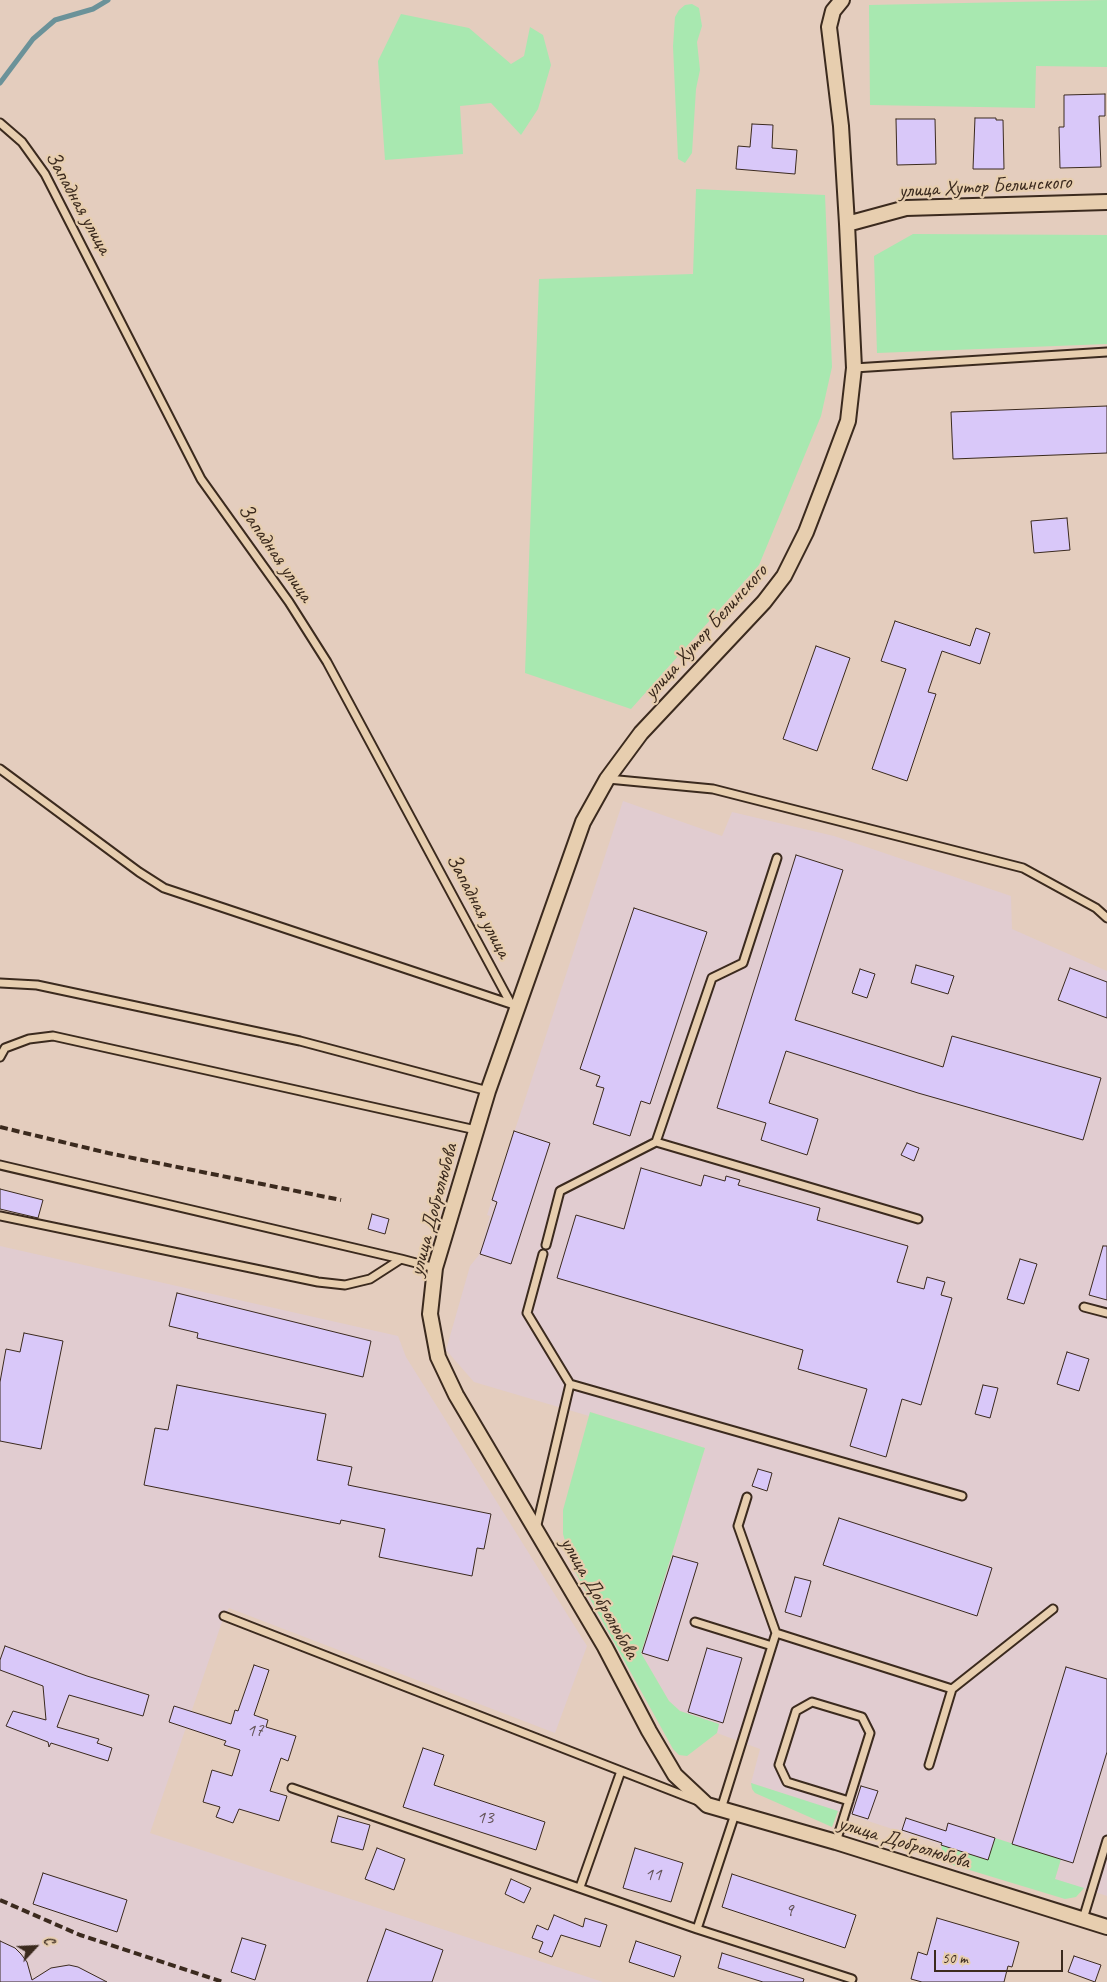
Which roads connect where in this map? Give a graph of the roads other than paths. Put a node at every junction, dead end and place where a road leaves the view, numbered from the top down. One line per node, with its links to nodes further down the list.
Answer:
1 (842, 0): 4 (street)
2 (0, 123): 12 (lane, Западная улица)
3 (1107, 202): 4 (street, улица Хутор Белинского)
4 (847, 224): 6 (street, улица Хутор Белинского)
5 (1107, 352): 6 (lane)
6 (854, 368): 8 (street, улица Хутор Белинского)
7 (0, 769): 12 (lane)
8 (607, 779): 10 (lane); 12 (street, улица Хутор Белинского)
9 (777, 858): 16 (lane)
10 (1107, 918)
11 (0, 983): 14 (lane)
12 (515, 1005): 14 (street, улица Добролюбова)
13 (0, 1057): 15 (lane)
14 (488, 1091): 15 (street, улица Добролюбова)
15 (476, 1130): 23 (street, улица Добролюбова)
16 (656, 1142): 19 (lane); 20 (lane)
17 (0, 1165): 22 (lane)
18 (0, 1216): 22 (lane)
19 (918, 1219)
20 (546, 1245)
21 (543, 1254): 26 (lane)
22 (401, 1258): 23 (lane)
23 (435, 1268): 29 (street, улица Добролюбова)
24 (1084, 1307): 25 (lane)
25 (1107, 1314)
26 (570, 1384): 27 (lane); 29 (lane)
27 (962, 1496)
28 (747, 1497): 33 (lane)
29 (536, 1529): 40 (street, улица Добролюбова)
30 (1053, 1609): 35 (lane)
31 (224, 1616): 37 (lane)
32 (696, 1622): 34 (lane)
33 (776, 1633): 34 (lane); 35 (lane)
34 (772, 1646): 40 (lane)
35 (952, 1689): 36 (lane)
36 (929, 1765)
37 (621, 1771): 40 (lane); 44 (lane)
38 (292, 1788): 44 (lane)
39 (849, 1801): 39 (lane); 43 (lane)
40 (714, 1807): 41 (street, улица Добролюбова)
41 (734, 1814): 43 (street, улица Добролюбова); 47 (lane)
42 (1107, 1840): 45 (lane)
43 (836, 1842): 45 (street, улица Добролюбова)
44 (580, 1887): 47 (lane)
45 (1083, 1919): 46 (street, улица Добролюбова)
46 (1107, 1927)
47 (697, 1929): 48 (lane)
48 (852, 1980)

